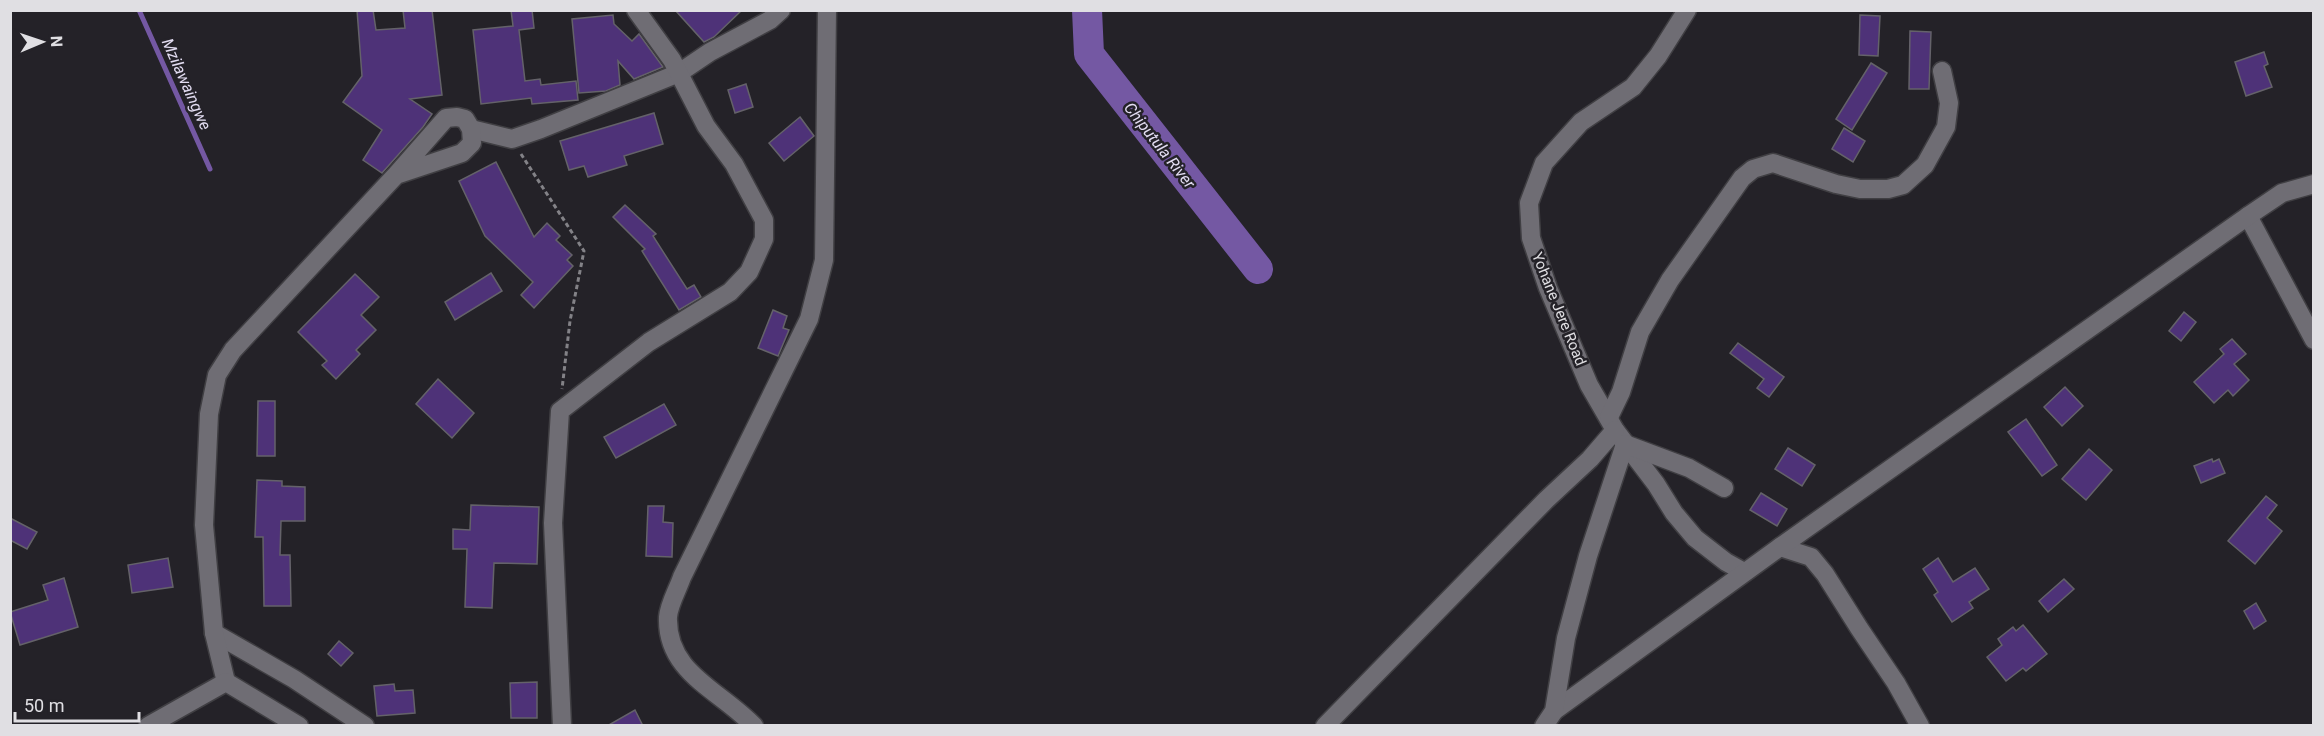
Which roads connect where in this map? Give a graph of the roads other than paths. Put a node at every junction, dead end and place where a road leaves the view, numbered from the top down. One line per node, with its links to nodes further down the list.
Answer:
1 (636, 10): 6 (street)
2 (781, 10): 6 (street)
3 (827, 10): 23 (street)
4 (1687, 10): 12 (street, Yohane Jere Road)
5 (1942, 71): 12 (street)
6 (679, 73): 7 (street); 22 (street)
7 (471, 129): 8 (street); 8 (street)
8 (396, 175): 16 (street)
9 (2313, 184): 10 (street)
10 (2247, 216): 11 (street); 14 (street)
11 (2313, 340)
12 (1617, 430): 13 (street); 15 (street, Yohane Jere Road); 18 (street); 24 (street)
13 (1724, 488)
14 (1780, 547): 15 (street); 25 (street)
15 (1744, 572): 18 (street)
16 (214, 633): 17 (street); 21 (street)
17 (226, 682): 19 (street); 20 (street)
18 (1549, 718)
19 (148, 726)
20 (300, 726)
21 (365, 726)
22 (562, 726)
23 (754, 726)
24 (1325, 726)
25 (1920, 726)

